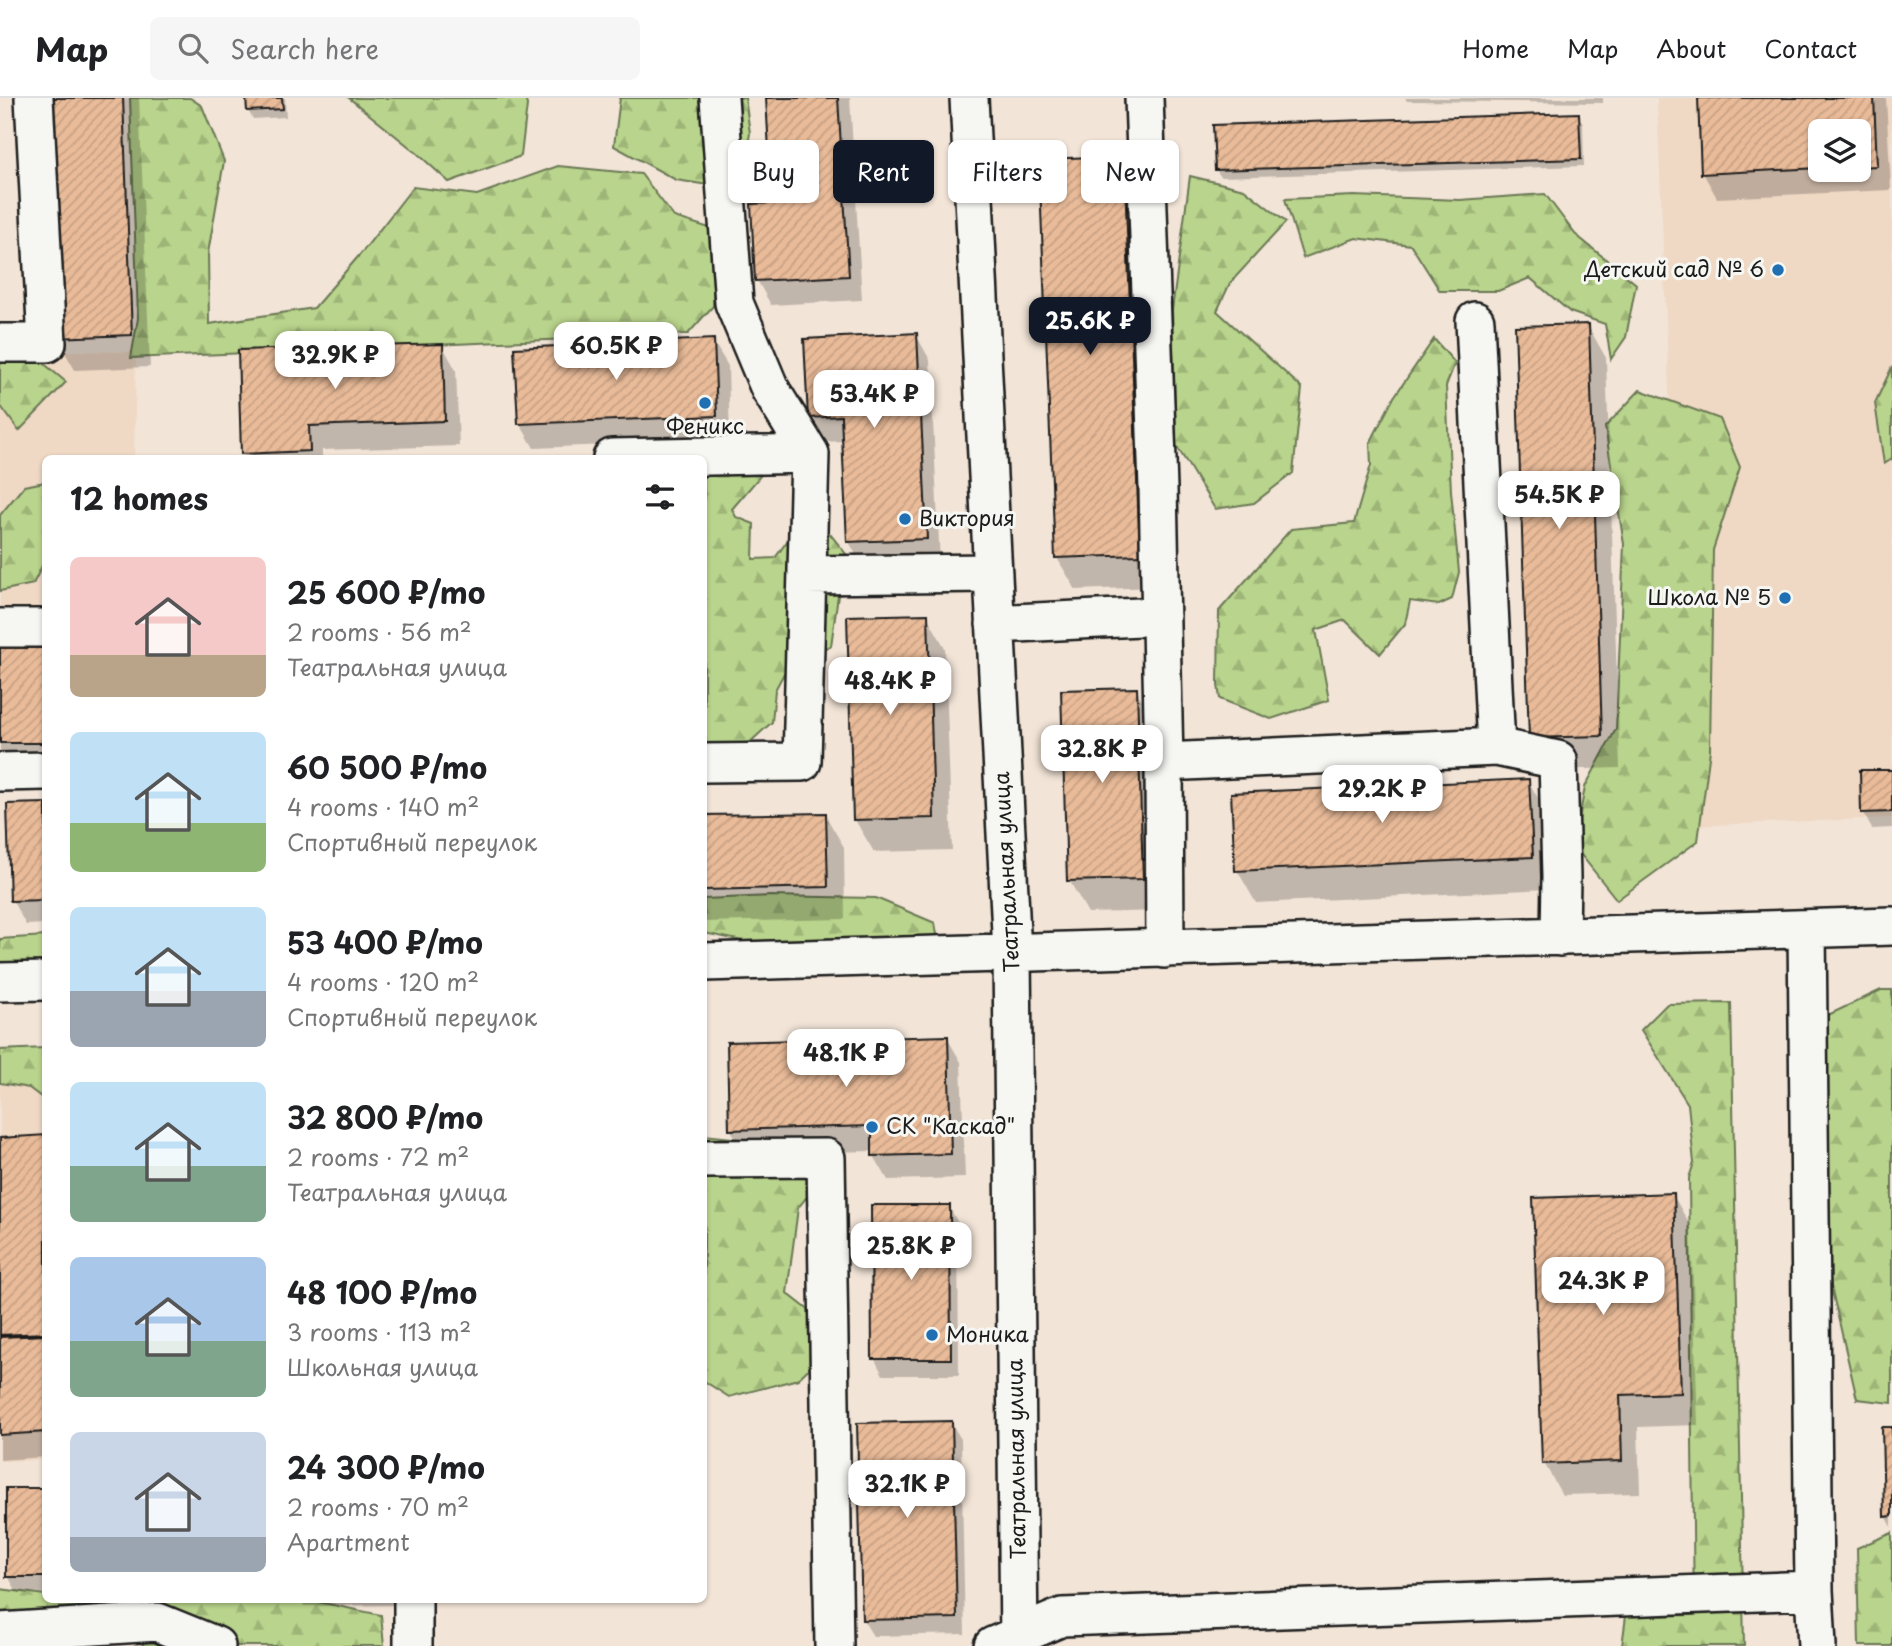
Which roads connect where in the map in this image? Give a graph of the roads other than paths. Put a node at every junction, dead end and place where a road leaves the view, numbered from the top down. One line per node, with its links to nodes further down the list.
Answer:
1 (34, 98): 6 (street)
2 (719, 98): 7 (street)
3 (970, 98): 9 (street, Театральная улица)
4 (1144, 98): 11 (street)
5 (1475, 321): 15 (street)
6 (0, 343)
7 (810, 454): 8 (street); 10 (street)
8 (707, 456)
9 (993, 573): 10 (street); 12 (street, Театральная улица)
10 (807, 575): 17 (street)
11 (1161, 616): 12 (street); 16 (street)
12 (995, 624): 24 (street, Театральная улица)
13 (0, 628): 14 (street)
14 (42, 628)
15 (1496, 747): 16 (street); 22 (street)
16 (1164, 762): 23 (street)
17 (707, 763)
18 (42, 771): 19 (street)
19 (0, 772)
20 (1892, 926): 21 (street)
21 (1807, 929): 22 (street); 29 (street)
22 (1560, 937): 23 (street)
23 (1165, 949): 24 (street)
24 (1012, 953): 25 (street); 32 (street, Театральная улица)
25 (707, 962)
26 (42, 981): 27 (street)
27 (0, 982)
28 (707, 1159): 35 (street)
29 (1814, 1590): 32 (street); 36 (street)
30 (412, 1603): 34 (street)
31 (0, 1633): 33 (street)
32 (1010, 1642)
33 (216, 1646)
34 (414, 1646)
35 (834, 1646)
36 (1817, 1646)

